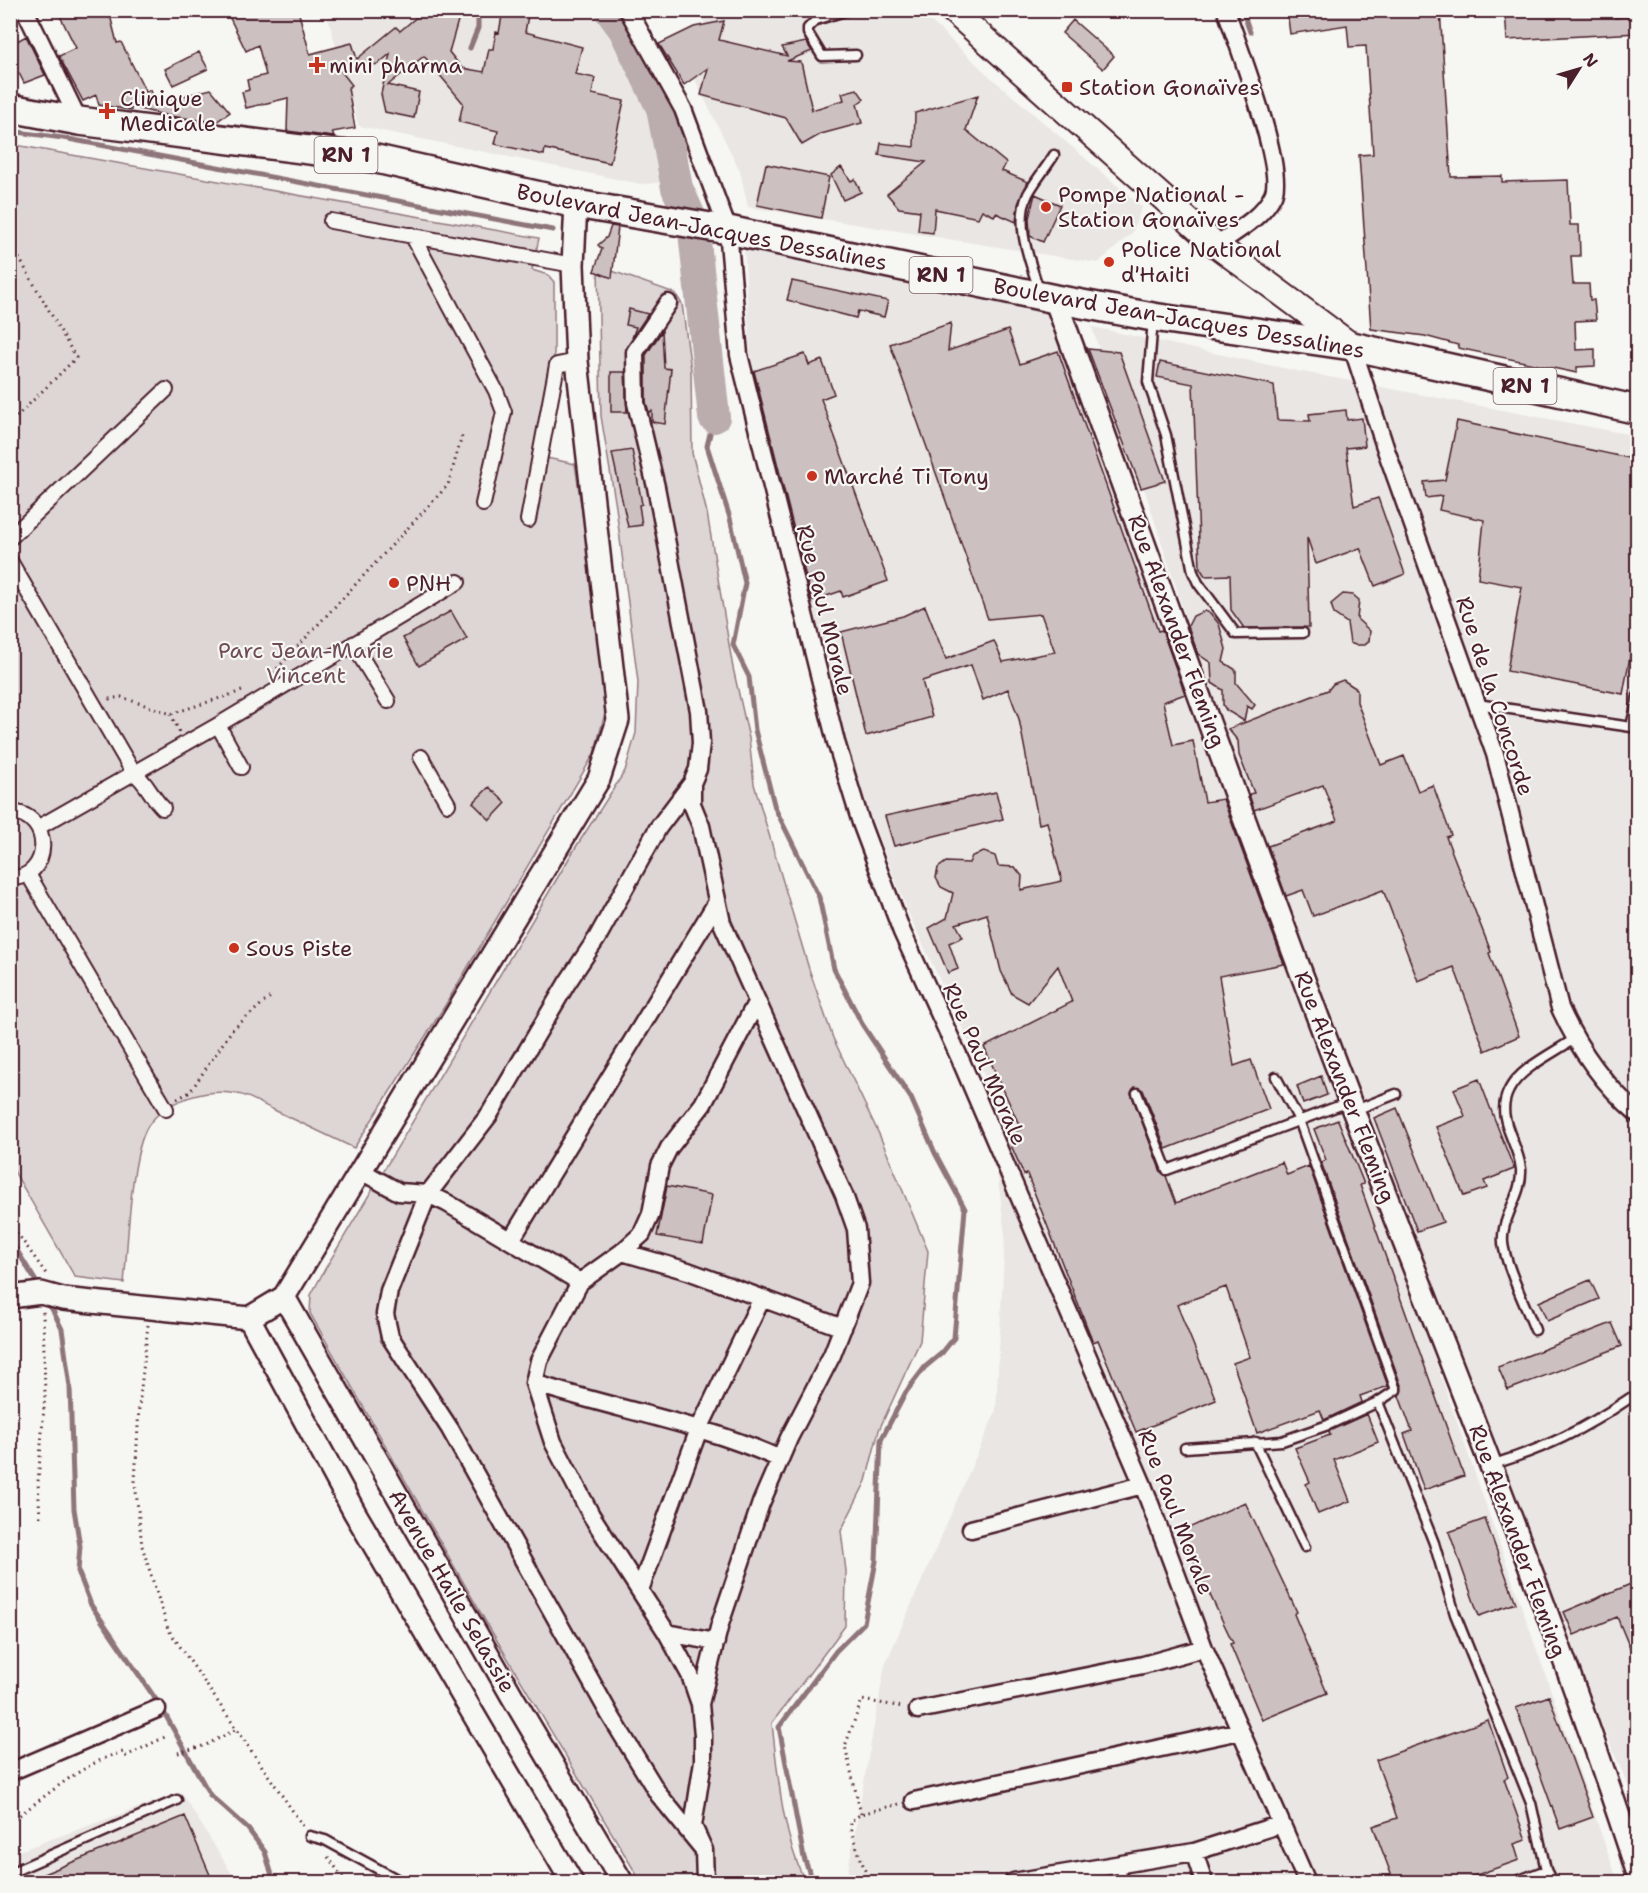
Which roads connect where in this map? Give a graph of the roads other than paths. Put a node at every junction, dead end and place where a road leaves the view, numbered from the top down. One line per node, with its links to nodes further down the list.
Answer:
1 (25, 10): 8 (street)
2 (628, 10): 12 (street, Rue Paul Morale)
3 (848, 10): 6 (lane)
4 (952, 10): 14 (main road)
5 (1226, 10): 14 (street)
6 (856, 55)
7 (10, 108): 8 (main road, Boulevard Jean-Jacques Dessalines / RN 1)
8 (79, 121): 10 (main road, Boulevard Jean-Jacques Dessalines / RN 1)
9 (1054, 155): 16 (lane)
10 (576, 204): 12 (main road, Boulevard Jean-Jacques Dessalines / RN 1); 15 (street)
11 (331, 221): 13 (street)
12 (702, 226): 16 (main road, Boulevard Jean-Jacques Dessalines / RN 1); 75 (street, Rue Paul Morale)
13 (412, 236): 15 (street); 23 (street)
14 (1215, 245): 19 (main road)
15 (573, 265): 20 (street)
16 (1048, 298): 18 (main road, Boulevard Jean-Jacques Dessalines / RN 1); 53 (street, Rue Alexander Fleming)
17 (668, 303): 38 (street)
18 (1154, 317): 19 (main road, Boulevard Jean-Jacques Dessalines / RN 1); 28 (lane)
19 (1352, 346): 22 (main road, Boulevard Jean-Jacques Dessalines / RN 1); 32 (street, Rue de la Concorde)
20 (577, 361): 24 (street); 56 (street)
21 (165, 390): 25 (street)
22 (1638, 410)
23 (483, 504)
24 (528, 520)
25 (10, 538)
26 (10, 561): 37 (street)
27 (458, 582): 29 (street)
28 (1303, 633)
29 (353, 644): 31 (street); 33 (street)
30 (1638, 696): 34 (lane)
31 (388, 701)
32 (1476, 704): 34 (lane); 47 (street, Rue de la Concorde)
33 (218, 725): 36 (street); 37 (street)
34 (1634, 728)
35 (421, 757): 39 (street)
36 (241, 767)
37 (132, 772): 40 (street); 42 (street)
38 (692, 783): 45 (street); 57 (street)
39 (448, 804)
40 (163, 808)
41 (10, 812): 42 (street)
42 (39, 827): 43 (street)
43 (28, 874): 44 (street); 52 (street)
44 (10, 878)
45 (717, 902): 46 (street); 58 (street)
46 (757, 1002): 59 (street); 65 (street)
47 (1574, 1039): 51 (street, Rue de la Concorde); 66 (lane)
48 (1276, 1077): 55 (lane)
49 (1137, 1093): 55 (lane)
50 (1395, 1094): 53 (lane)
51 (1631, 1103): 54 (street, Rue de la Concorde)
52 (165, 1107)
53 (1351, 1107): 55 (lane); 74 (street, Rue Alexander Fleming)
54 (1638, 1114)
55 (1299, 1120): 69 (lane)
56 (361, 1171): 57 (street); 62 (street)
57 (428, 1194): 58 (street); 91 (street)
58 (510, 1240): 60 (street)
59 (622, 1252): 60 (street); 63 (street)
60 (580, 1282): 67 (street)
61 (10, 1297): 64 (street)
62 (284, 1297): 64 (street); 99 (street, Avenue Haile Selassie)
63 (762, 1298): 65 (street); 70 (street)
64 (249, 1318): 98 (street, Avenue Haile Selassie)
65 (843, 1328): 73 (street)
66 (1535, 1330)
67 (534, 1383): 70 (street); 78 (street)
68 (1630, 1398): 74 (lane)
69 (1378, 1402): 71 (lane); 94 (lane)
70 (699, 1430): 73 (street); 78 (street)
71 (1255, 1442): 72 (lane); 77 (lane)
72 (1185, 1448)
73 (780, 1458): 80 (street)
74 (1491, 1466): 96 (street, Rue Alexander Fleming)
75 (1143, 1485): 76 (street); 81 (street, Rue Paul Morale)
76 (971, 1529)
77 (1305, 1547)
78 (640, 1590): 79 (street)
79 (667, 1633): 80 (street); 82 (street)
80 (716, 1642): 82 (street)
81 (1204, 1648): 84 (street); 85 (street, Rue Paul Morale)
82 (700, 1704): 91 (street)
83 (157, 1709): 86 (street)
84 (918, 1710)
85 (1240, 1731): 88 (street); 89 (street, Rue Paul Morale)
86 (10, 1772)
87 (177, 1800): 95 (lane)
88 (914, 1801)
89 (1281, 1824): 92 (street); 104 (street, Rue Paul Morale)
90 (310, 1836): 97 (lane)
91 (704, 1850): 100 (street)
92 (1194, 1851): 93 (street); 103 (street)
93 (1120, 1863): 101 (street); 102 (lane)
94 (1546, 1870): 105 (lane); 106 (lane)
95 (10, 1873)
96 (1638, 1874)
97 (402, 1882)
98 (572, 1882)
99 (622, 1882)
100 (705, 1882)
101 (1013, 1882)
102 (1123, 1882)
103 (1204, 1882)
104 (1307, 1882)
105 (1514, 1882)
106 (1552, 1882)

